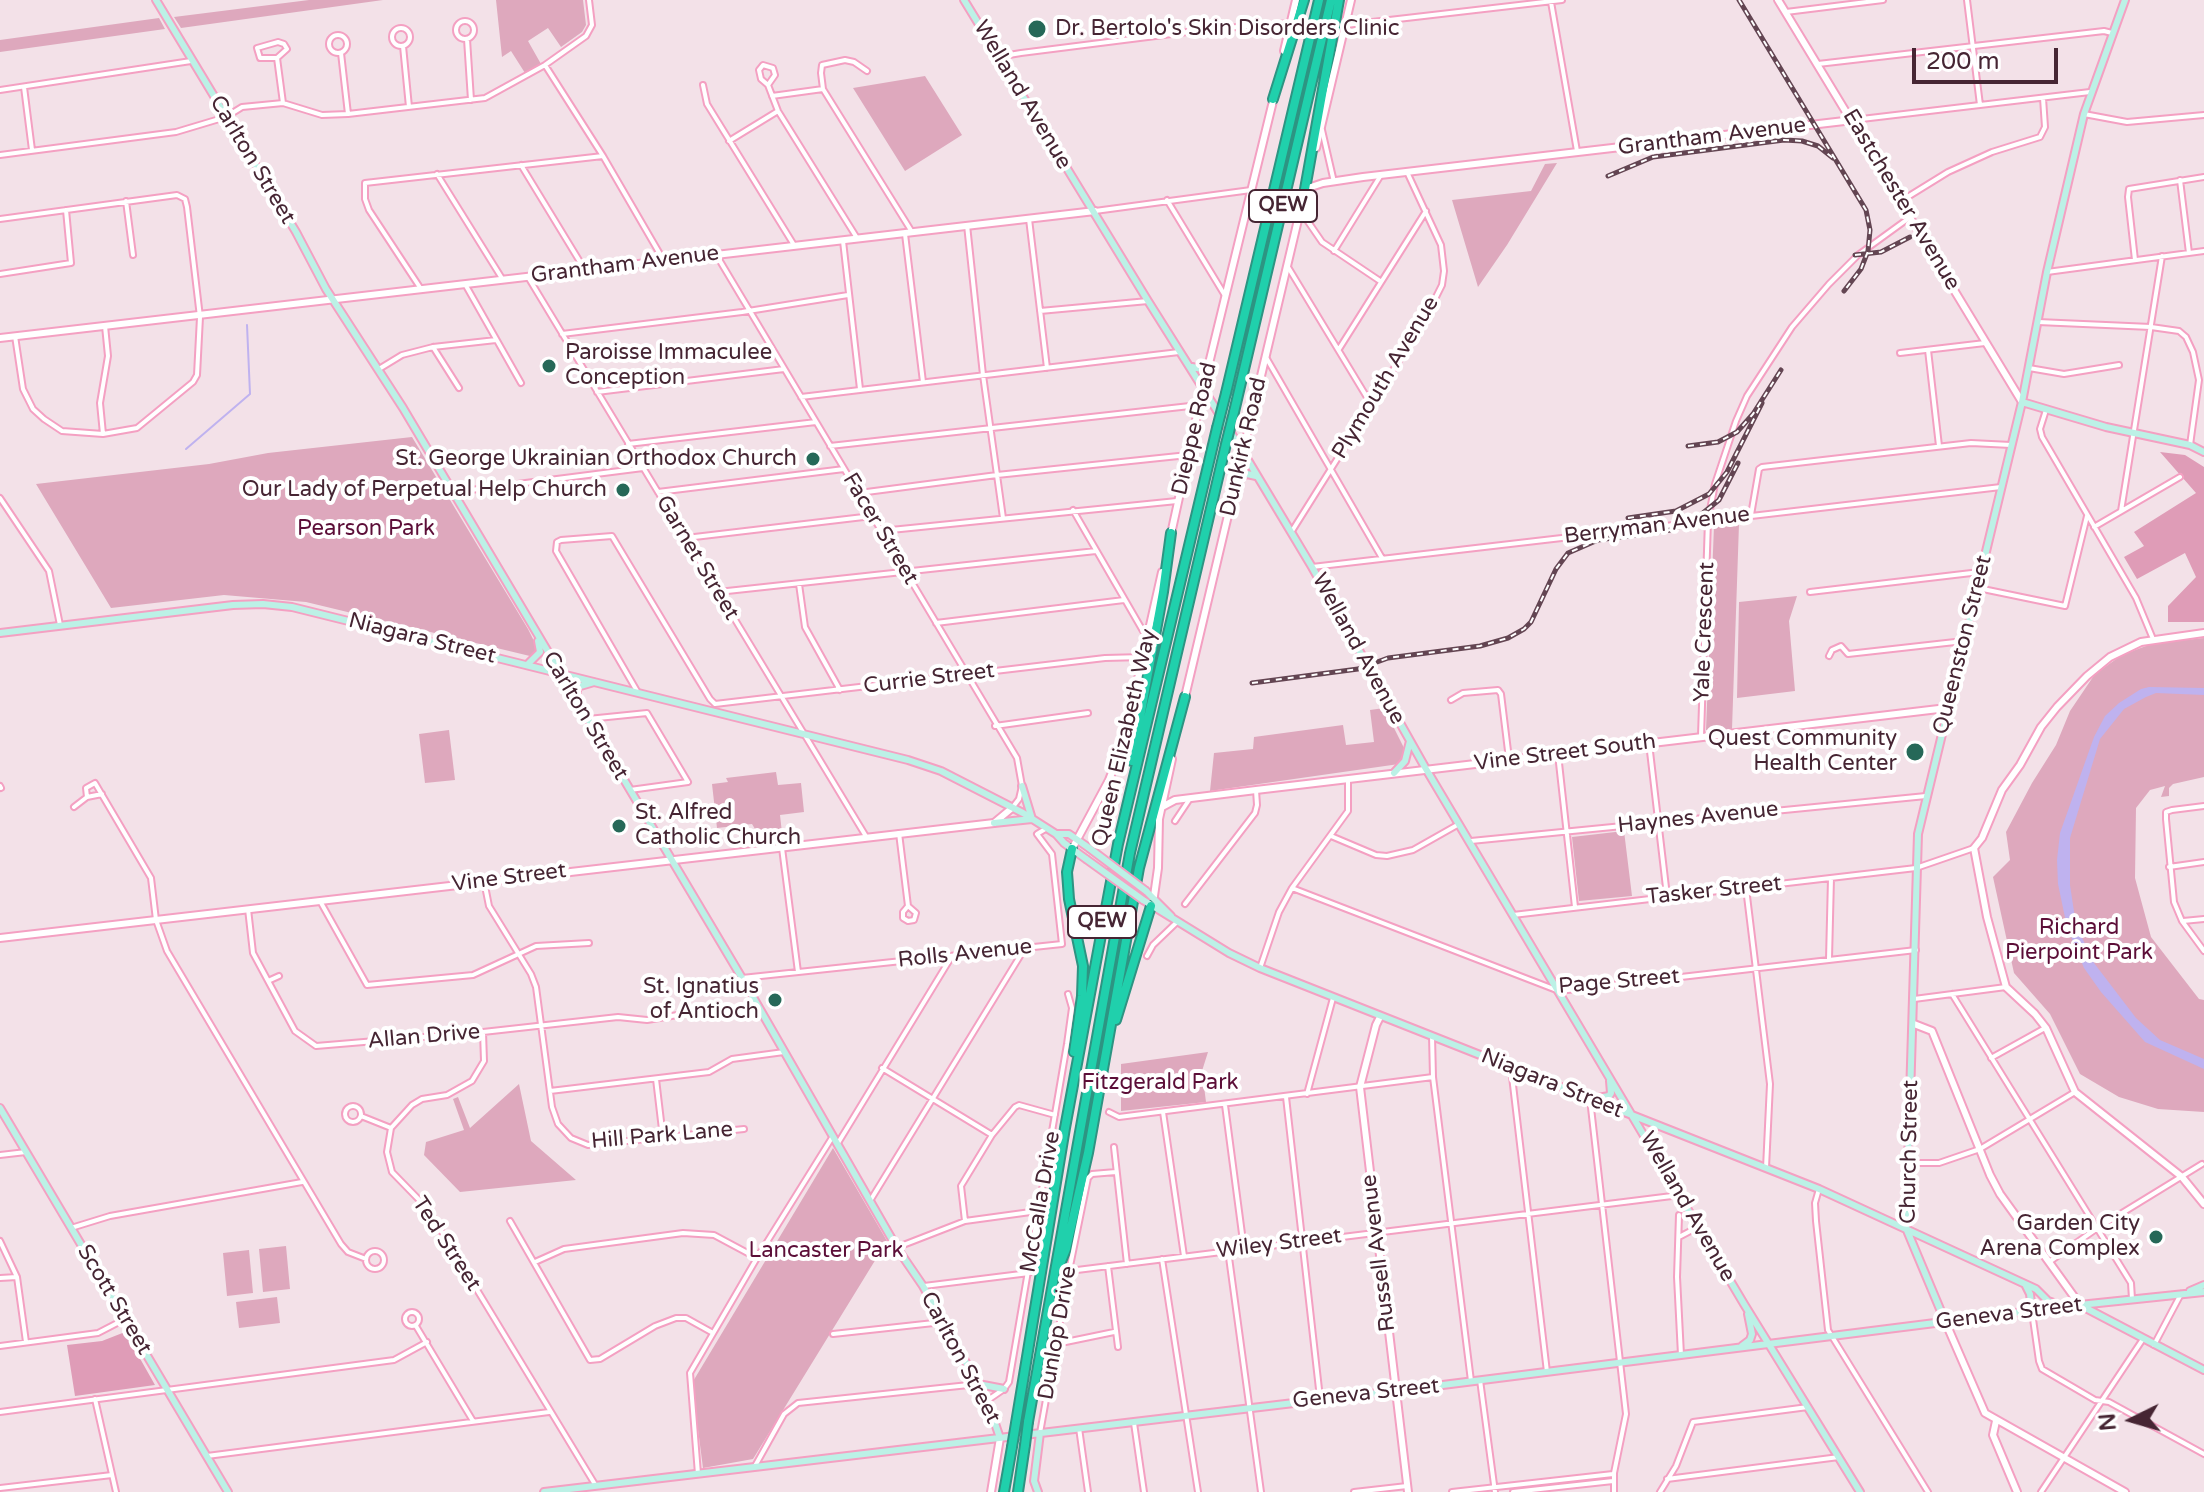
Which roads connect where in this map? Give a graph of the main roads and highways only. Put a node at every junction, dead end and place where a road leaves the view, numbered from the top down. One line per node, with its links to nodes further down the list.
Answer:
1 (156, 0): 18 (main road, Carlton Street)
2 (964, 0): 10 (main road, Welland Avenue)
3 (1304, 0): 8 (highway)
4 (1319, 0): 27 (highway, Queen Elizabeth Way / QEW, bridge)
5 (1331, 0): 41 (highway, Queen Elizabeth Way / QEW, bridge)
6 (1339, 0): 9 (highway)
7 (2125, 0): 12 (main road, Queenston Street)
8 (1273, 99)
9 (1305, 189)
10 (1189, 365): 11 (main road); 14 (main road, Welland Avenue)
11 (1210, 365)
12 (2022, 402): 13 (main road); 33 (main road, Queenston Street)
13 (2204, 452)
14 (1257, 477): 15 (main road); 24 (main road, Welland Avenue)
15 (1237, 479)
16 (1171, 533): 27 (highway)
17 (0, 633): 19 (main road, Niagara Street)
18 (538, 638): 19 (main road); 20 (main road, Carlton Street)
19 (528, 664): 20 (main road, Niagara Street)
20 (560, 672): 21 (main road, Niagara Street); 23 (main road, Carlton Street)
21 (597, 682): 23 (main road); 28 (main road, Niagara Street)
22 (1185, 697): 34 (highway)
23 (577, 701): 54 (main road, Carlton Street)
24 (1410, 741): 25 (main road); 35 (main road, Welland Avenue)
25 (1394, 773)
26 (1022, 786): 28 (main road)
27 (1126, 809): 39 (highway, Queen Elizabeth Way / QEW)
28 (1032, 819): 29 (main road); 30 (main road, Niagara Street)
29 (994, 823)
30 (1056, 834): 31 (main road, Niagara Street); 32 (main road, Niagara Street, bridge)
31 (1072, 849): 32 (main road, Niagara Street, bridge); 39 (highway)
32 (1149, 901): 34 (highway); 36 (main road, Niagara Street)
33 (1914, 1024): 40 (main road, Church Street)
34 (1105, 1055): 41 (highway)
35 (1608, 1074): 36 (main road); 38 (main road, Welland Avenue)
36 (1590, 1099): 38 (main road, Niagara Street)
37 (0, 1108): 58 (main road, Scott Street)
38 (1632, 1116): 40 (main road, Niagara Street); 46 (main road, Welland Avenue)
39 (1065, 1128): 60 (highway, Queen Elizabeth Way / QEW, bridge)
40 (1906, 1228): 42 (main road, Niagara Street); 50 (main road, Church Street)
41 (1054, 1279): 61 (highway, Queen Elizabeth Way / QEW, bridge)
42 (2023, 1284): 48 (main road, Niagara Street); 49 (main road)
43 (2204, 1285): 45 (main road, Geneva Street)
44 (2204, 1292): 45 (main road, Geneva Street)
45 (2184, 1293): 47 (main road, Geneva Street)
46 (1744, 1304): 51 (main road, Welland Avenue); 52 (main road)
47 (2080, 1305): 48 (main road, Geneva Street); 53 (main road)
48 (2065, 1306): 49 (main road, Geneva Street)
49 (2032, 1312): 50 (main road, Geneva Street)
50 (1945, 1321): 51 (main road, Geneva Street)
51 (1770, 1344): 52 (main road, Geneva Street); 63 (main road, Welland Avenue)
52 (1738, 1348): 56 (main road, Geneva Street)
53 (2204, 1370)
54 (978, 1384): 55 (main road); 57 (main road, Carlton Street)
55 (1004, 1389)
56 (1040, 1433): 57 (main road, Geneva Street); 62 (main road, Dunlop Drive)
57 (1000, 1438): 59 (main road, Geneva Street)
58 (228, 1492)
59 (544, 1492)
60 (1004, 1492)
61 (1018, 1492)
62 (1038, 1492)
63 (1860, 1492)

